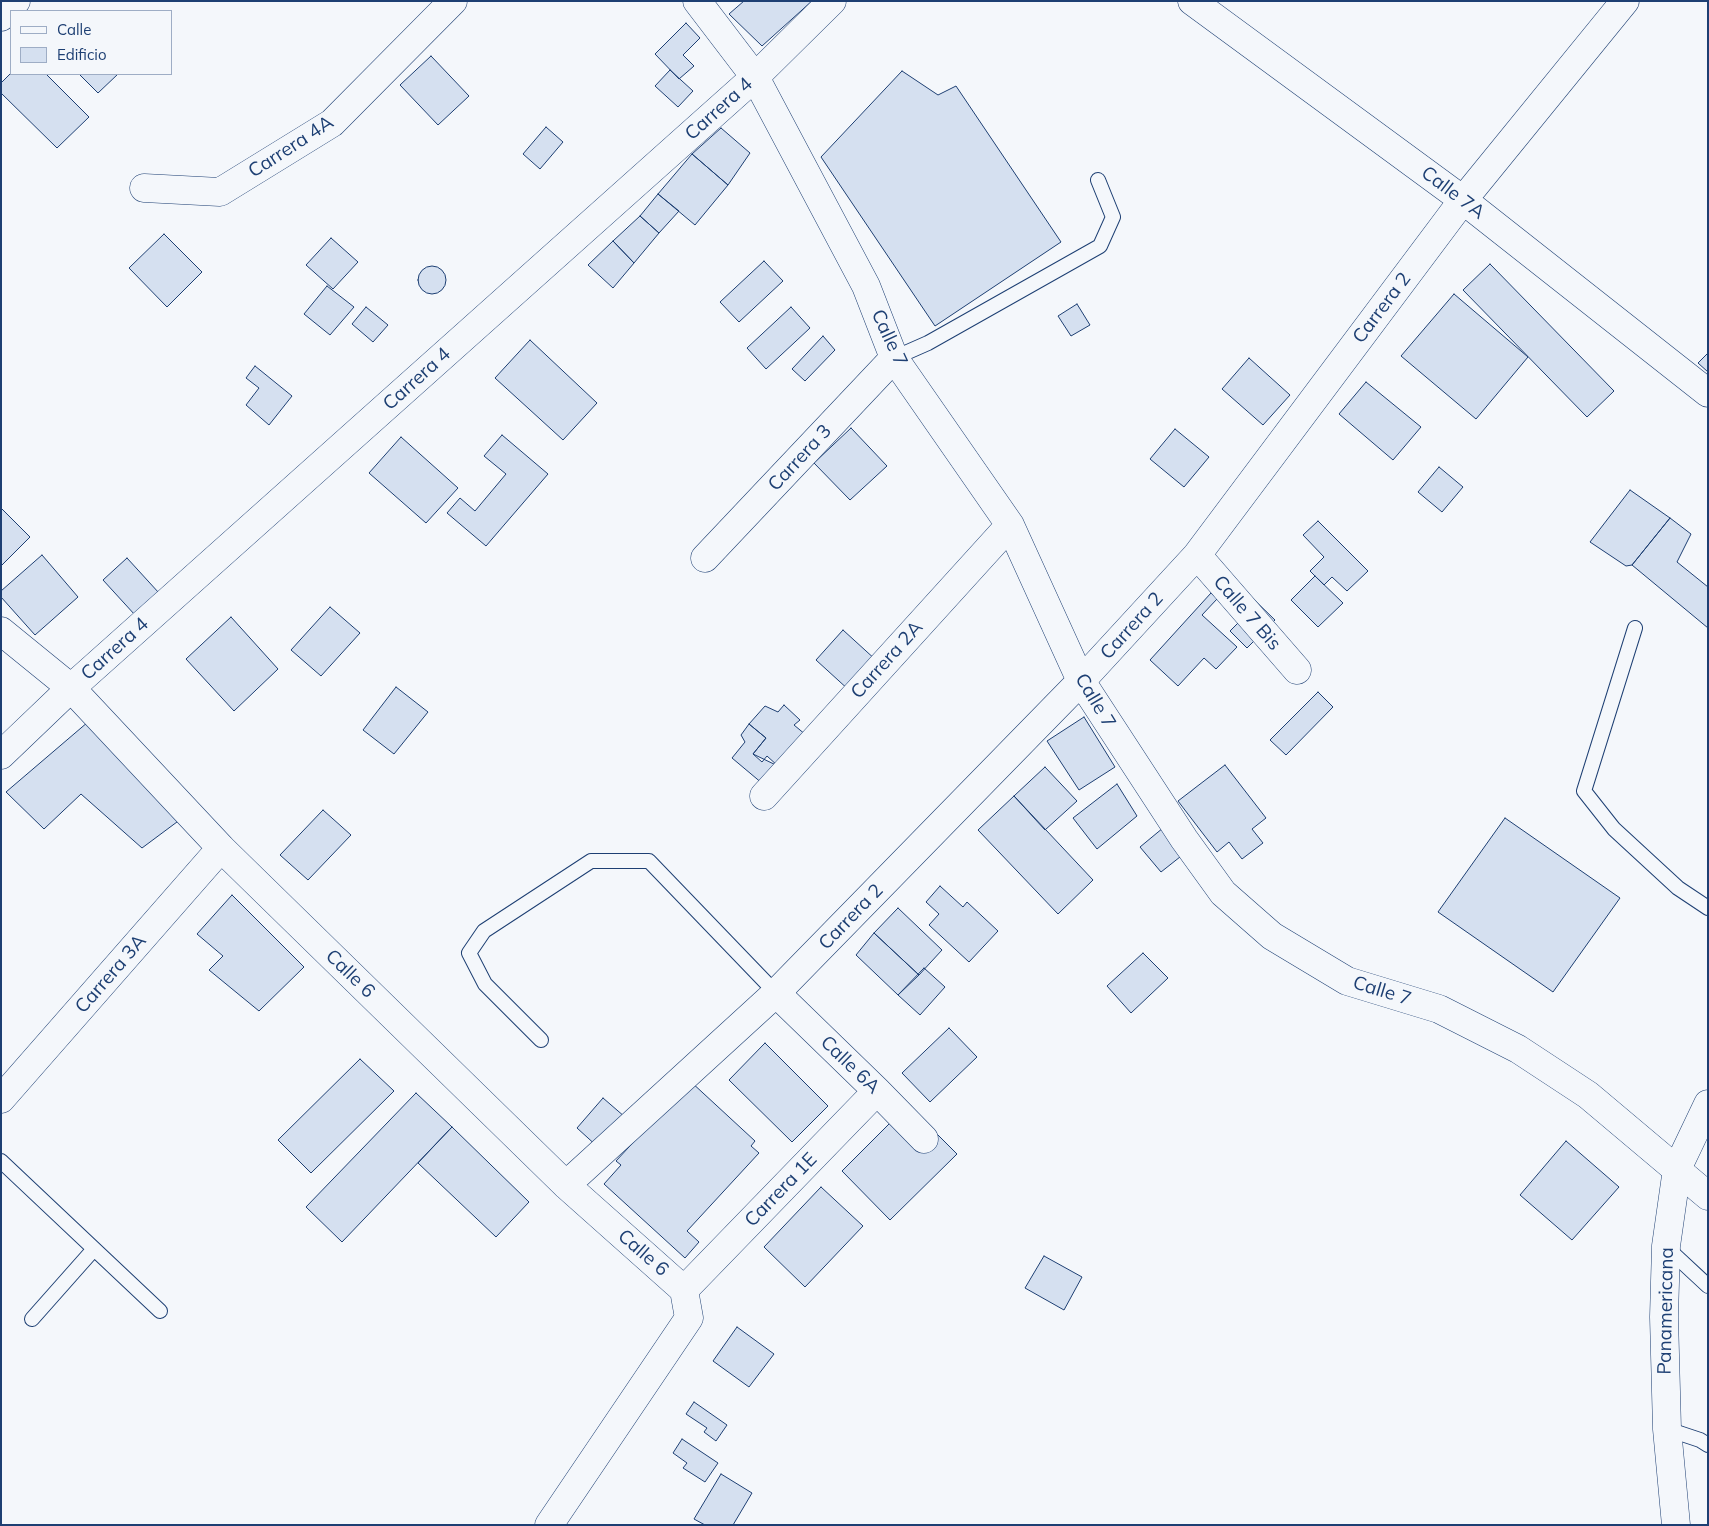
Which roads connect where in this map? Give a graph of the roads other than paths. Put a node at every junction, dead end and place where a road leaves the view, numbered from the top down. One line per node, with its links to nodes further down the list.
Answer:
1 (16, 1): 7 (street)
2 (453, 1): 10 (street, Carrera 4A)
3 (697, 1): 8 (street, Calle 7)
4 (832, 1): 8 (street, Carrera 4)
5 (1192, 1): 11 (street, Calle 7A)
6 (1625, 1): 11 (street, Carrera 2)
7 (1, 17)
8 (755, 77): 12 (street, Calle 7); 21 (street, Carrera 4)
9 (1098, 180): 12 (lane)
10 (144, 188)
11 (1463, 200): 13 (street, Calle 7A); 15 (street, Carrera 2)
12 (894, 358): 14 (street, Calle 7); 16 (street, Carrera 3)
13 (1708, 393)
14 (1010, 525): 20 (street, Calle 7); 23 (street, Carrera 2A)
15 (1197, 555): 19 (street, Calle 7 Bis); 20 (street, Carrera 2)
16 (705, 558)
17 (1634, 628): 25 (lane)
18 (1, 631): 21 (street, Calle 6)
19 (1297, 670)
20 (1081, 681): 26 (street, Carrera 2); 33 (street, Calle 7)
21 (72, 688): 22 (street, Carrera 4); 24 (street, Calle 6)
22 (1, 755)
23 (764, 796)
24 (221, 848): 29 (street, Carrera 3A); 34 (street, Calle 6)
25 (1708, 908)
26 (776, 993): 27 (lane); 28 (street, Calle 6A); 34 (street, Carrera 2)
27 (541, 1040)
28 (877, 1091): 31 (street, Calle 6A); 39 (street, Carrera 1E)
29 (1, 1099)
30 (1708, 1104): 33 (street, Panamericana)
31 (924, 1139)
32 (1, 1161): 37 (lane)
33 (1677, 1169): 35 (street, Calle 7); 36 (street, Panamericana)
34 (566, 1185): 39 (street, Calle 6)
35 (1708, 1196)
36 (1666, 1246): 38 (lane); 42 (street, Panamericana)
37 (94, 1249): 40 (lane); 41 (lane)
38 (1708, 1286)
39 (684, 1290): 44 (street, Calle 6)
40 (160, 1311)
41 (32, 1319)
42 (1667, 1429): 43 (lane); 45 (street, Panamericana)
43 (1708, 1445)
44 (549, 1525)
45 (1676, 1525)

